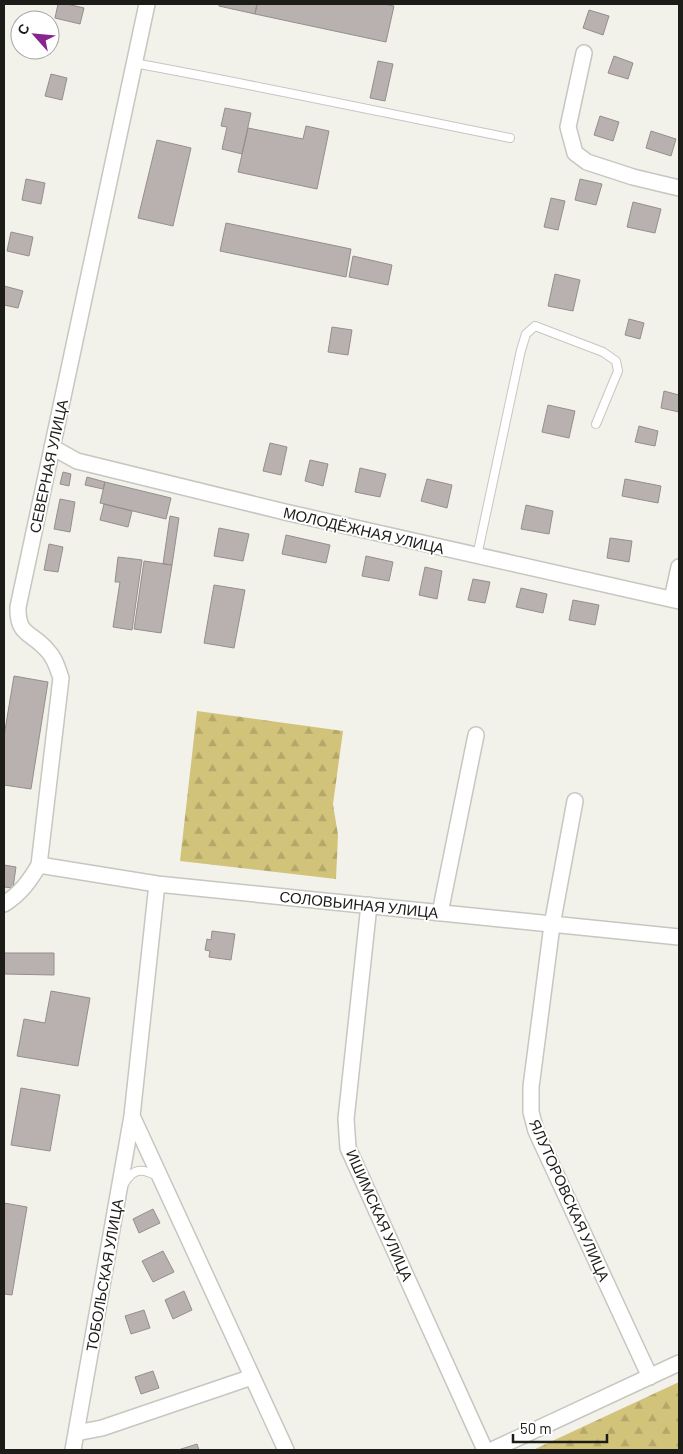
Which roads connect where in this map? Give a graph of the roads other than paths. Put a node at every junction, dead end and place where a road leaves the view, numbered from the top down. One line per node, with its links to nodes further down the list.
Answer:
1 (147, 4): 3 (street, СЕВЕРНАЯ УЛИЦА)
2 (584, 54): 5 (street)
3 (134, 63): 4 (lane); 7 (street, СЕВЕРНАЯ УЛИЦА)
4 (510, 138)
5 (679, 188)
6 (596, 424): 8 (lane)
7 (52, 447): 8 (street, МОЛОДЁЖНАЯ УЛИЦА); 13 (street, СЕВЕРНАЯ УЛИЦА)
8 (477, 556): 10 (street, МОЛОДЁЖНАЯ УЛИЦА)
9 (679, 567): 10 (street)
10 (676, 600)
11 (476, 735): 17 (street)
12 (575, 801): 18 (street, ЯЛУТОРОВСКАЯ УЛИЦА)
13 (39, 865): 14 (street, СОЛОВЬИНАЯ УЛИЦА); 15 (street, СЕВЕРНАЯ УЛИЦА)
14 (157, 884): 16 (street, СОЛОВЬИНАЯ УЛИЦА); 20 (street, ТОБОЛЬСКАЯ УЛИЦА)
15 (4, 904)
16 (369, 905): 17 (street, СОЛОВЬИНАЯ УЛИЦА); 29 (street, ИШИМСКАЯ УЛИЦА)
17 (440, 912): 18 (street, СОЛОВЬИНАЯ УЛИЦА)
18 (552, 925): 19 (street, СОЛОВЬИНАЯ УЛИЦА); 25 (street, ЯЛУТОРОВСКАЯ УЛИЦА)
19 (679, 938)
20 (132, 1116): 21 (street); 22 (street, ТОБОЛЬСКАЯ УЛИЦА)
21 (160, 1177): 22 (lane); 24 (street)
22 (118, 1197): 26 (street, ТОБОЛЬСКАЯ УЛИЦА)
23 (679, 1363): 25 (street)
24 (252, 1377): 26 (street); 28 (street)
25 (650, 1377): 30 (street)
26 (76, 1433): 27 (street, ТОБОЛЬСКАЯ УЛИЦА)
27 (73, 1450)
28 (286, 1450)
29 (485, 1450)
30 (492, 1450)

